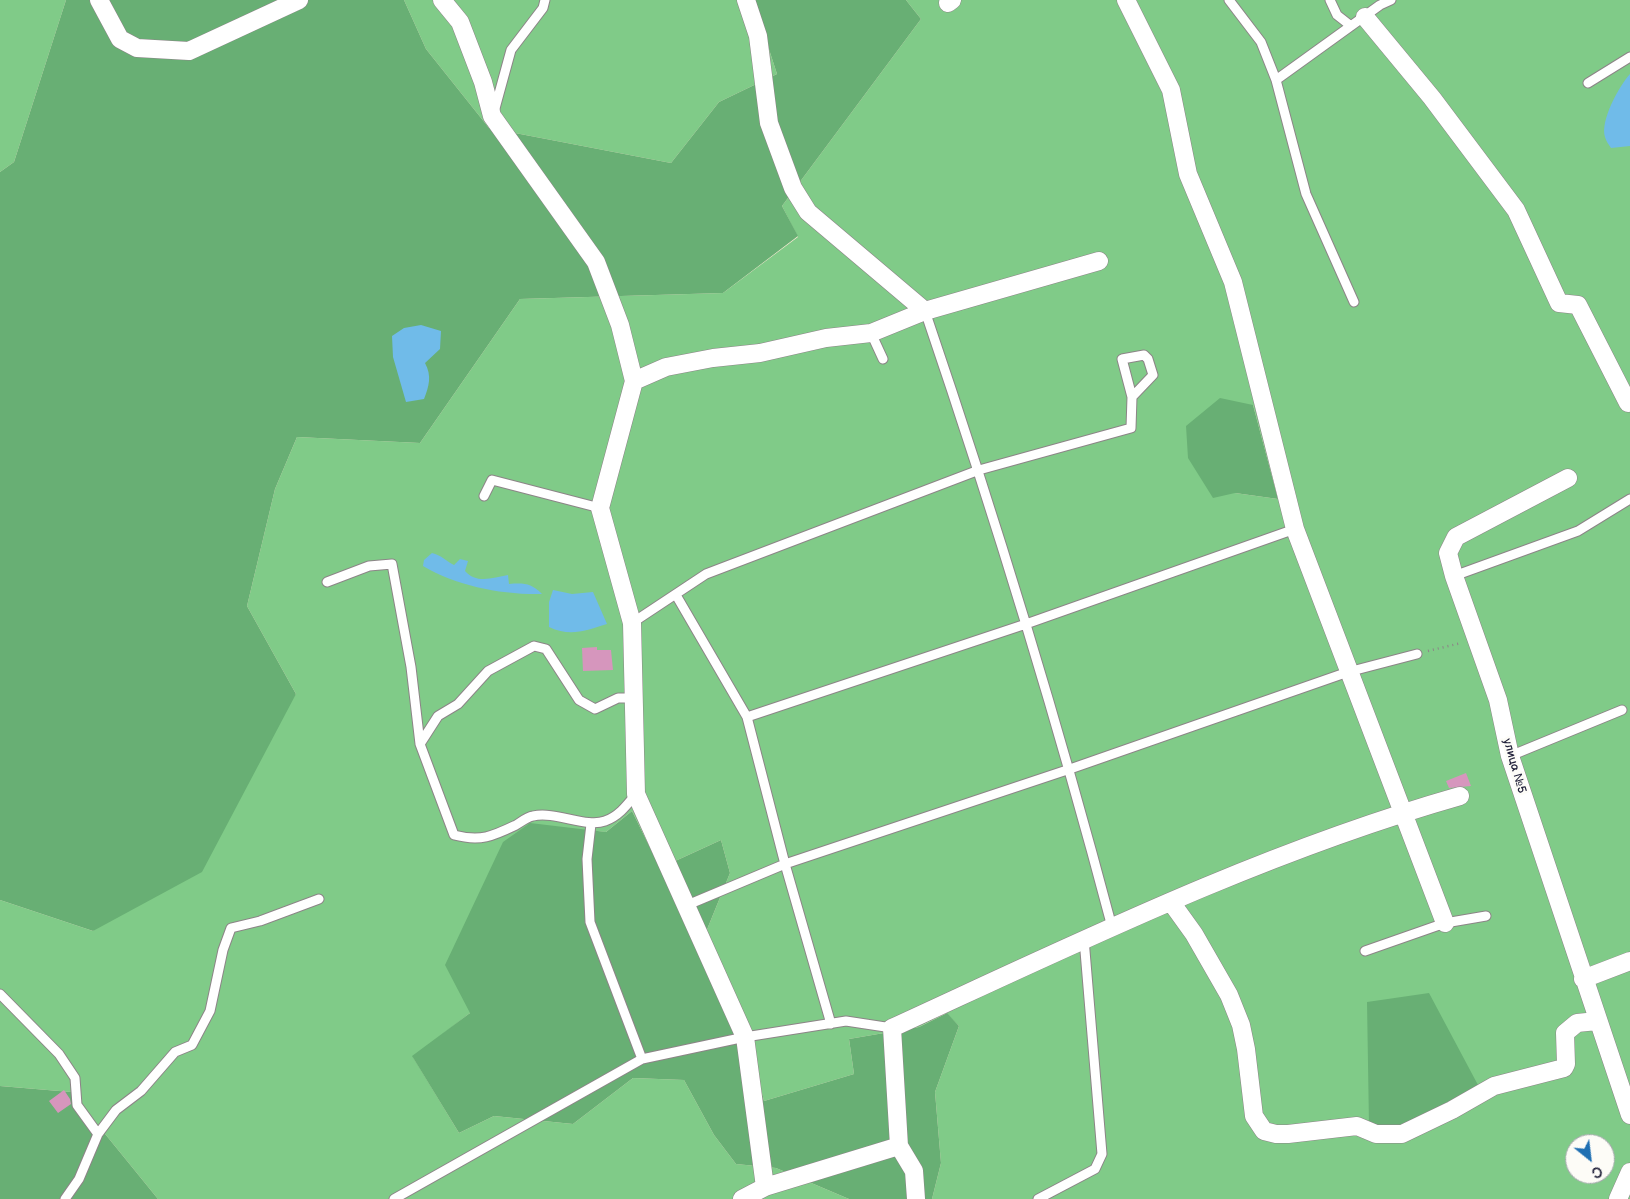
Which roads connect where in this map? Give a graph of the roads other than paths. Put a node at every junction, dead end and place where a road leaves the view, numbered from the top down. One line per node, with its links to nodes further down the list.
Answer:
1 (99, 0): 2 (street)
2 (299, 0)
3 (442, 0): 14 (street)
4 (545, 0): 14 (lane)
5 (746, 0): 17 (street)
6 (1126, 0): 28 (street)
7 (1229, 0): 12 (lane)
8 (1330, 0): 10 (lane)
9 (1391, 0): 10 (lane)
10 (1358, 22): 12 (lane); 22 (street)
11 (1630, 57): 13 (lane)
12 (1276, 80): 16 (lane)
13 (1588, 83)
14 (492, 116): 20 (street)
15 (1099, 261): 17 (street)
16 (1354, 302)
17 (925, 311): 18 (street); 23 (lane)
18 (871, 333): 19 (lane); 20 (street)
19 (883, 360)
20 (634, 381): 27 (street)
21 (1132, 397): 21 (lane); 23 (lane)
22 (1630, 401)
23 (979, 470): 31 (lane); 33 (lane)
24 (1568, 478): 29 (street, улица №5)
25 (484, 496): 27 (lane)
26 (1630, 499): 29 (lane)
27 (600, 508): 32 (street)
28 (1295, 529): 33 (lane); 35 (street)
29 (1454, 576): 40 (street, улица №5)
30 (327, 582): 39 (lane)
31 (676, 595): 32 (lane); 38 (lane)
32 (632, 624): 36 (street)
33 (1026, 624): 38 (lane); 41 (lane)
34 (1416, 654): 35 (lane)
35 (1348, 672): 41 (lane); 44 (street)
36 (634, 698): 39 (lane); 42 (street)
37 (1622, 710): 40 (lane)
38 (747, 716): 46 (lane)
39 (420, 744): 45 (lane)
40 (1510, 756): 56 (street, улица №5)
41 (1070, 769): 46 (lane); 52 (lane)
42 (636, 794): 45 (lane); 49 (street)
43 (1460, 796): 44 (street)
44 (1402, 813): 48 (street); 51 (street)
45 (591, 824): 62 (lane)
46 (785, 864): 49 (lane); 59 (lane)
47 (319, 899): 64 (lane)
48 (1171, 902): 52 (street); 58 (street)
49 (685, 906): 61 (street)
50 (1486, 916): 51 (lane)
51 (1445, 923): 54 (lane)
52 (1112, 927): 53 (street)
53 (1084, 940): 60 (street); 72 (lane)
54 (1365, 951)
55 (1630, 961): 56 (street)
56 (1583, 979): 58 (street, улица №5)
57 (0, 994): 64 (lane)
58 (1597, 1021): 63 (street, улица №5)
59 (831, 1024): 60 (lane); 61 (lane)
60 (892, 1028): 65 (street)
61 (745, 1037): 62 (lane); 67 (street)
62 (642, 1059): 69 (lane)
63 (1630, 1115)
64 (98, 1134): 68 (lane)
65 (899, 1146): 67 (street); 71 (street)
66 (1630, 1172): 73 (street)
67 (765, 1187): 70 (street)
68 (65, 1199)
69 (394, 1199)
70 (742, 1199)
71 (916, 1199)
72 (1038, 1199)
73 (1618, 1199)

